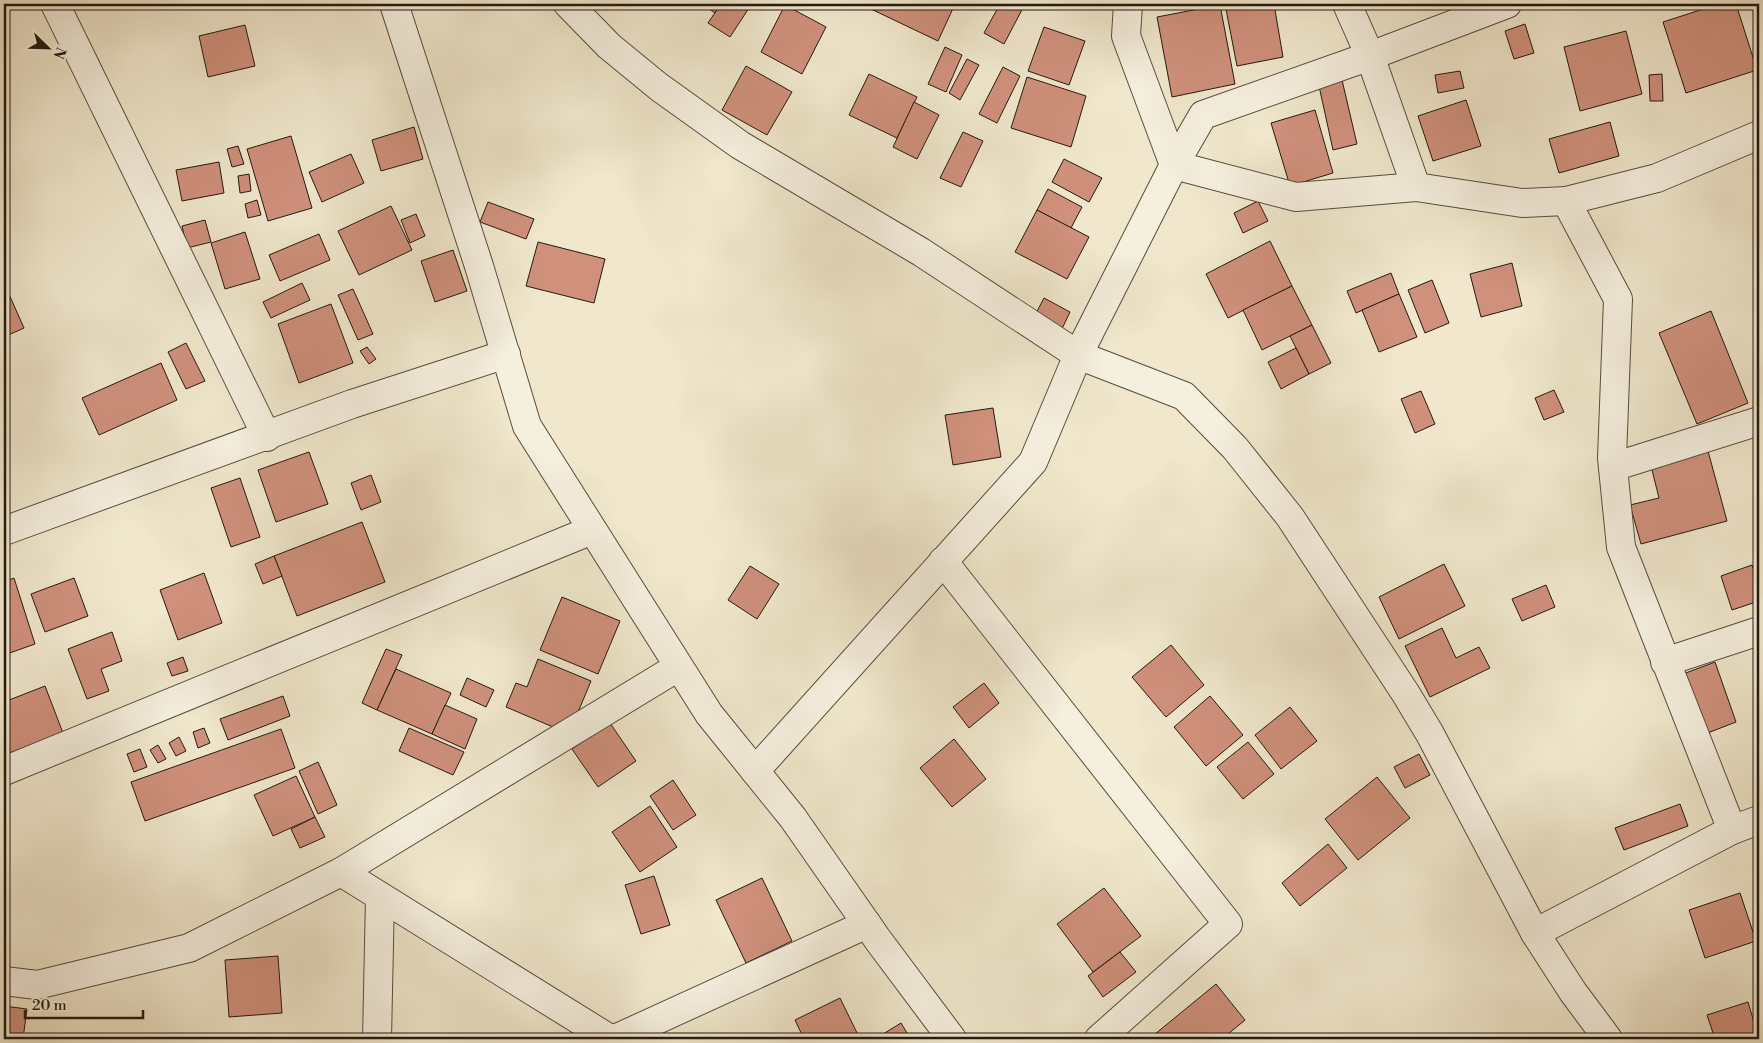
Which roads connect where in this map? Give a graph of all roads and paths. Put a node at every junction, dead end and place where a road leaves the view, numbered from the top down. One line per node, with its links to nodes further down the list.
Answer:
1 (55, 4): 15 (street)
2 (394, 4): 12 (street)
3 (568, 4): 13 (street)
4 (1128, 4): 9 (street)
5 (1347, 4): 7 (street)
6 (1507, 4): 7 (street)
7 (1370, 56): 9 (street); 10 (street)
8 (1759, 135): 11 (street)
9 (1174, 165): 10 (street); 13 (street)
10 (1416, 187): 11 (street)
11 (1566, 202): 16 (street)
12 (506, 354): 15 (street); 17 (street)
13 (1078, 355): 19 (street); 30 (street)
14 (1759, 421): 16 (street)
15 (267, 436): 18 (street)
16 (1613, 467): 21 (street)
17 (592, 530): 22 (street); 23 (street)
18 (4, 532)
19 (943, 561): 24 (street); 36 (street)
20 (1759, 631): 21 (street)
21 (1665, 662): 26 (street)
22 (678, 667): 24 (street); 27 (street)
23 (4, 771)
24 (755, 771): 29 (street)
25 (1759, 820): 26 (street)
26 (1732, 830): 30 (street)
27 (341, 872): 28 (street); 31 (street)
28 (380, 897): 32 (street); 33 (street)
29 (867, 924): 34 (street); 35 (street)
30 (1536, 933): 37 (street)
31 (4, 981)
32 (377, 1039)
33 (610, 1039)
34 (615, 1039)
35 (952, 1039)
36 (1099, 1039)
37 (1608, 1039)

